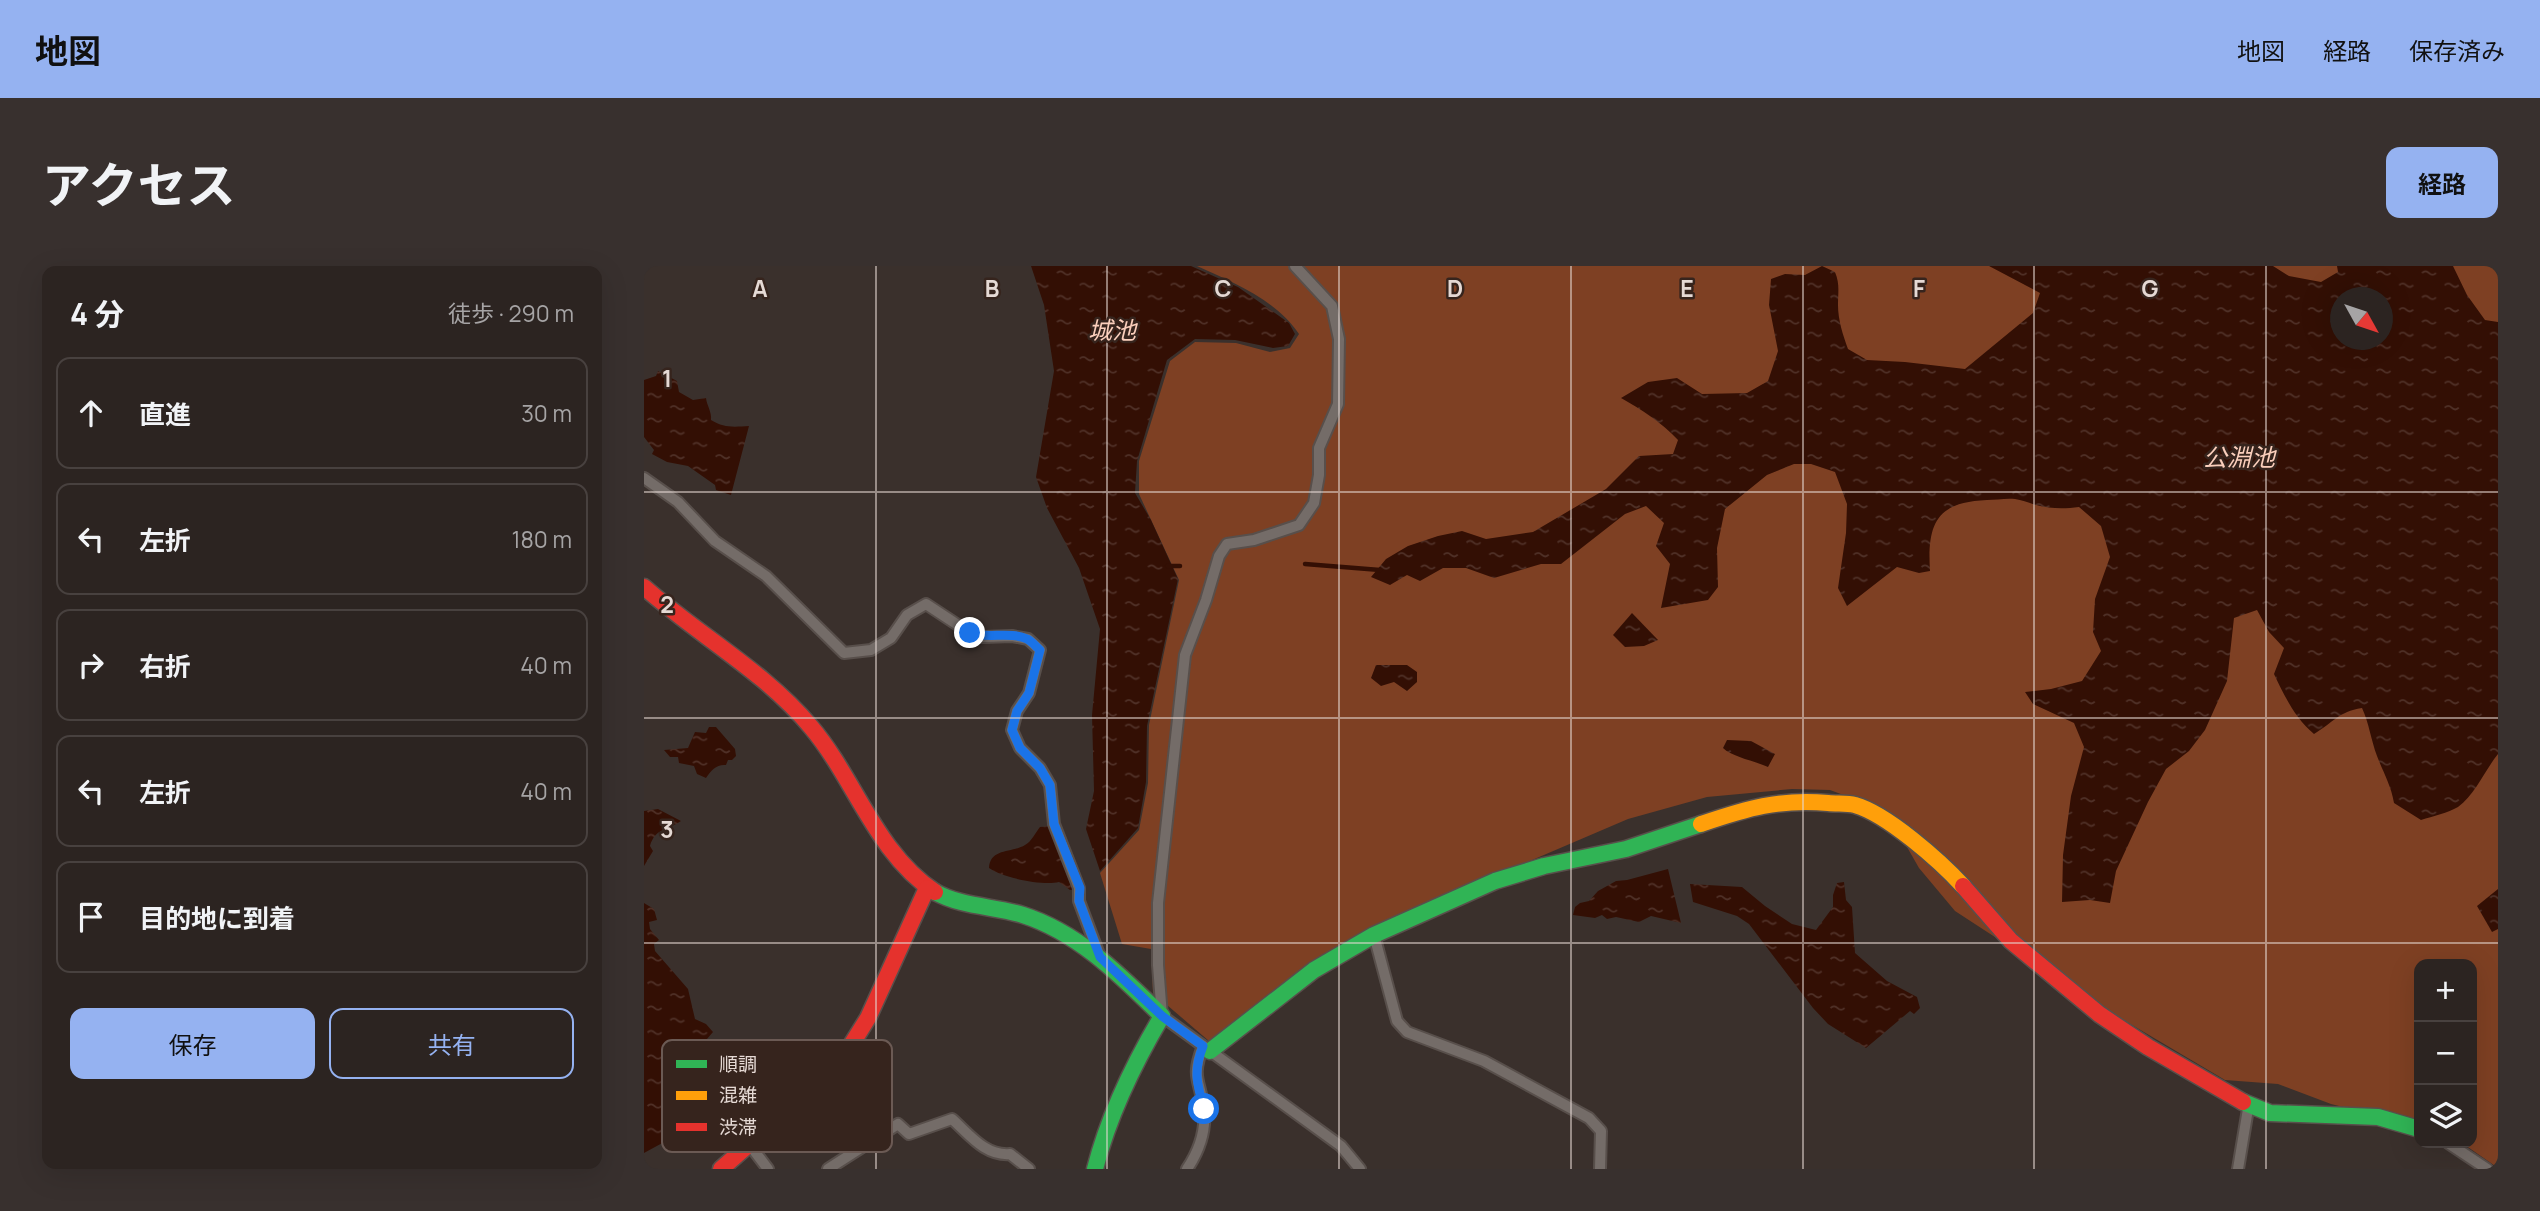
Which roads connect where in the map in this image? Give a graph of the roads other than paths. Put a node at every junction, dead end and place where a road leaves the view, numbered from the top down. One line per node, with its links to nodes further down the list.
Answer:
1 (1295, 266): 7 (street)
2 (644, 478): 6 (street)
3 (644, 587): 4 (street)
4 (927, 888): 6 (street); 8 (street)
5 (1374, 935): 9 (street); 10 (street); 24 (street)
6 (1100, 957): 7 (street)
7 (1162, 1016): 9 (street); 21 (street)
8 (854, 1040)
9 (1206, 1048): 22 (street); 23 (street)
10 (2249, 1103): 12 (street); 25 (street)
11 (892, 1128): 20 (street)
12 (2414, 1128)
13 (2456, 1148): 26 (street)
14 (740, 1152): 17 (street)
15 (755, 1152): 18 (street)
16 (854, 1152): 19 (street)
17 (721, 1169)
18 (768, 1169)
19 (828, 1169)
20 (1029, 1169)
21 (1095, 1169)
22 (1187, 1169)
23 (1360, 1169)
24 (1600, 1169)
25 (2238, 1169)
26 (2487, 1169)

